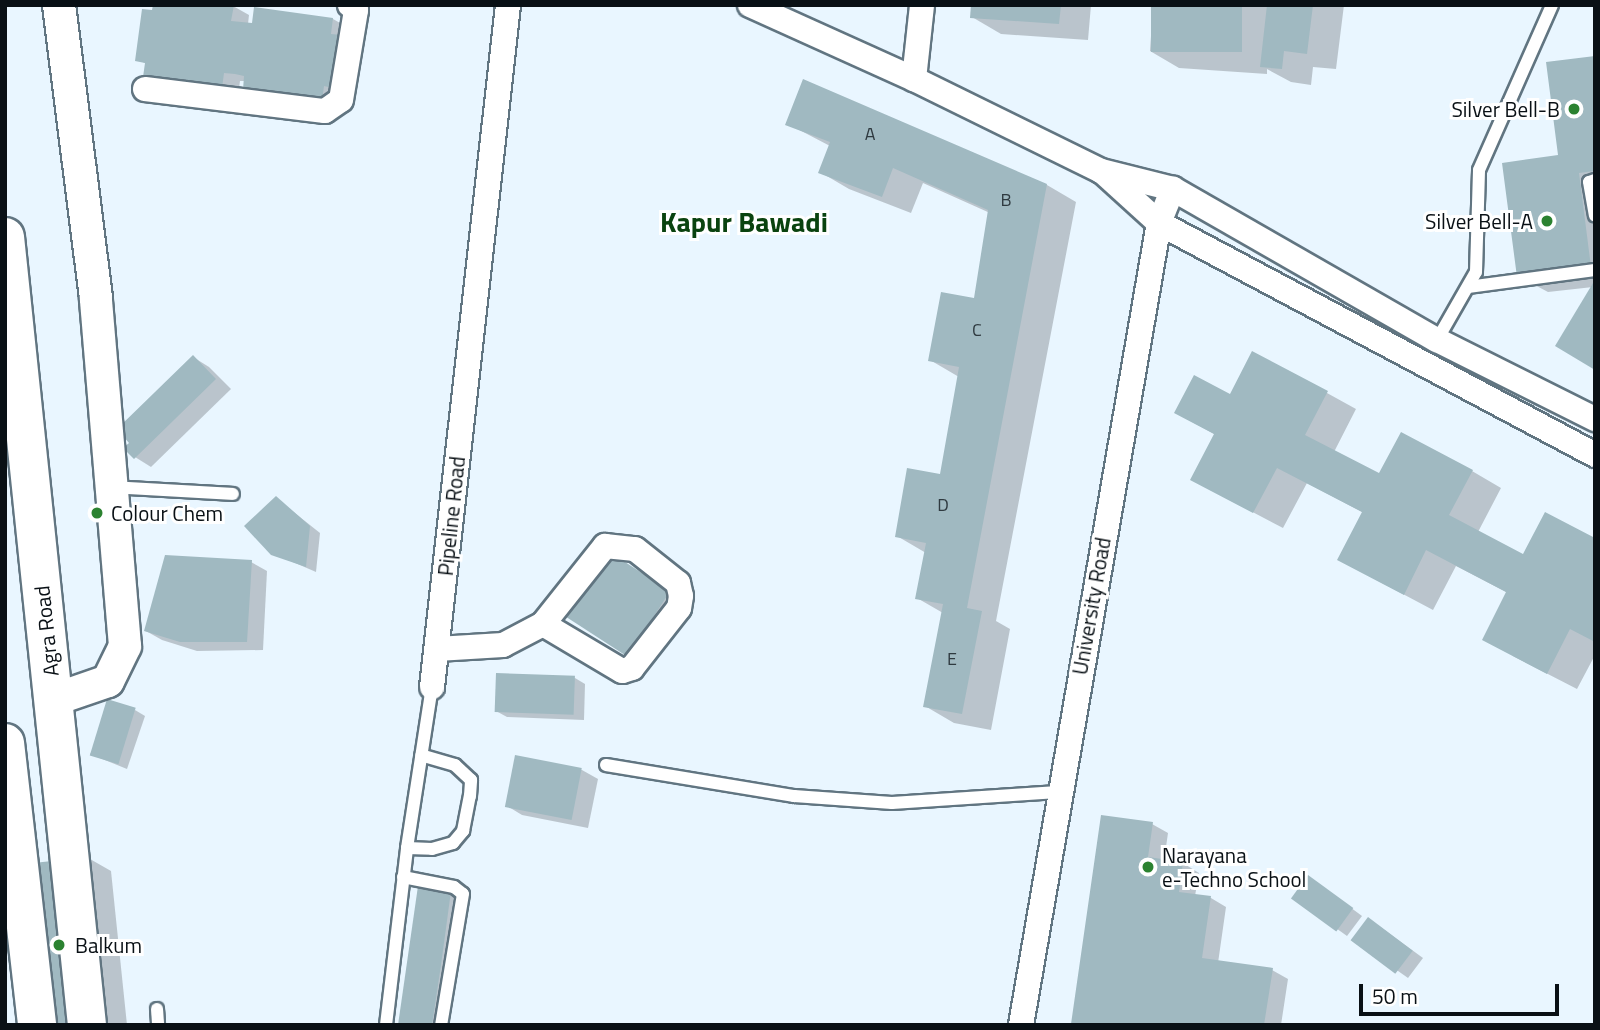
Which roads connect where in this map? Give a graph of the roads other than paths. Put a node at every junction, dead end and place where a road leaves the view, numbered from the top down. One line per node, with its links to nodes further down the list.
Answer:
1 (60, 5): 20 (street)
2 (350, 5): 8 (street)
3 (508, 5): 23 (street, Pipeline Road)
4 (750, 5): 7 (street)
5 (922, 5): 7 (street)
6 (1552, 5): 16 (lane)
7 (914, 79): 9 (street)
8 (145, 89)
9 (1101, 171): 11 (street); 13 (street)
10 (1595, 180): 12 (lane)
11 (1173, 189): 13 (street, University Road); 17 (street)
12 (1595, 215)
13 (1159, 223): 19 (street); 31 (street, University Road)
14 (5, 237): 25 (highway, Agra Road)
15 (1595, 270): 16 (lane)
16 (1468, 286): 17 (lane)
17 (1437, 340): 18 (street)
18 (1595, 419)
19 (1595, 455)
20 (112, 487): 21 (lane); 25 (street)
21 (233, 494)
22 (543, 624): 22 (street); 23 (street)
23 (437, 649): 24 (street, Pipeline Road)
24 (432, 688): 27 (lane, Pipeline Road)
25 (53, 700): 29 (highway, Agra Road)
26 (5, 743): 30 (highway)
27 (421, 755): 32 (lane, Pipeline Road); 32 (lane)
28 (606, 765): 31 (lane)
29 (61, 781): 30 (highway); 36 (highway, Agra Road)
30 (10, 789): 35 (highway)
31 (1058, 792): 40 (street, University Road)
32 (407, 848): 33 (lane, Pipeline Road)
33 (403, 877): 38 (lane, Pipeline Road); 39 (lane)
34 (157, 1009): 37 (lane)
35 (37, 1025)
36 (87, 1025)
37 (158, 1025)
38 (386, 1025)
39 (441, 1025)
40 (1021, 1025)

